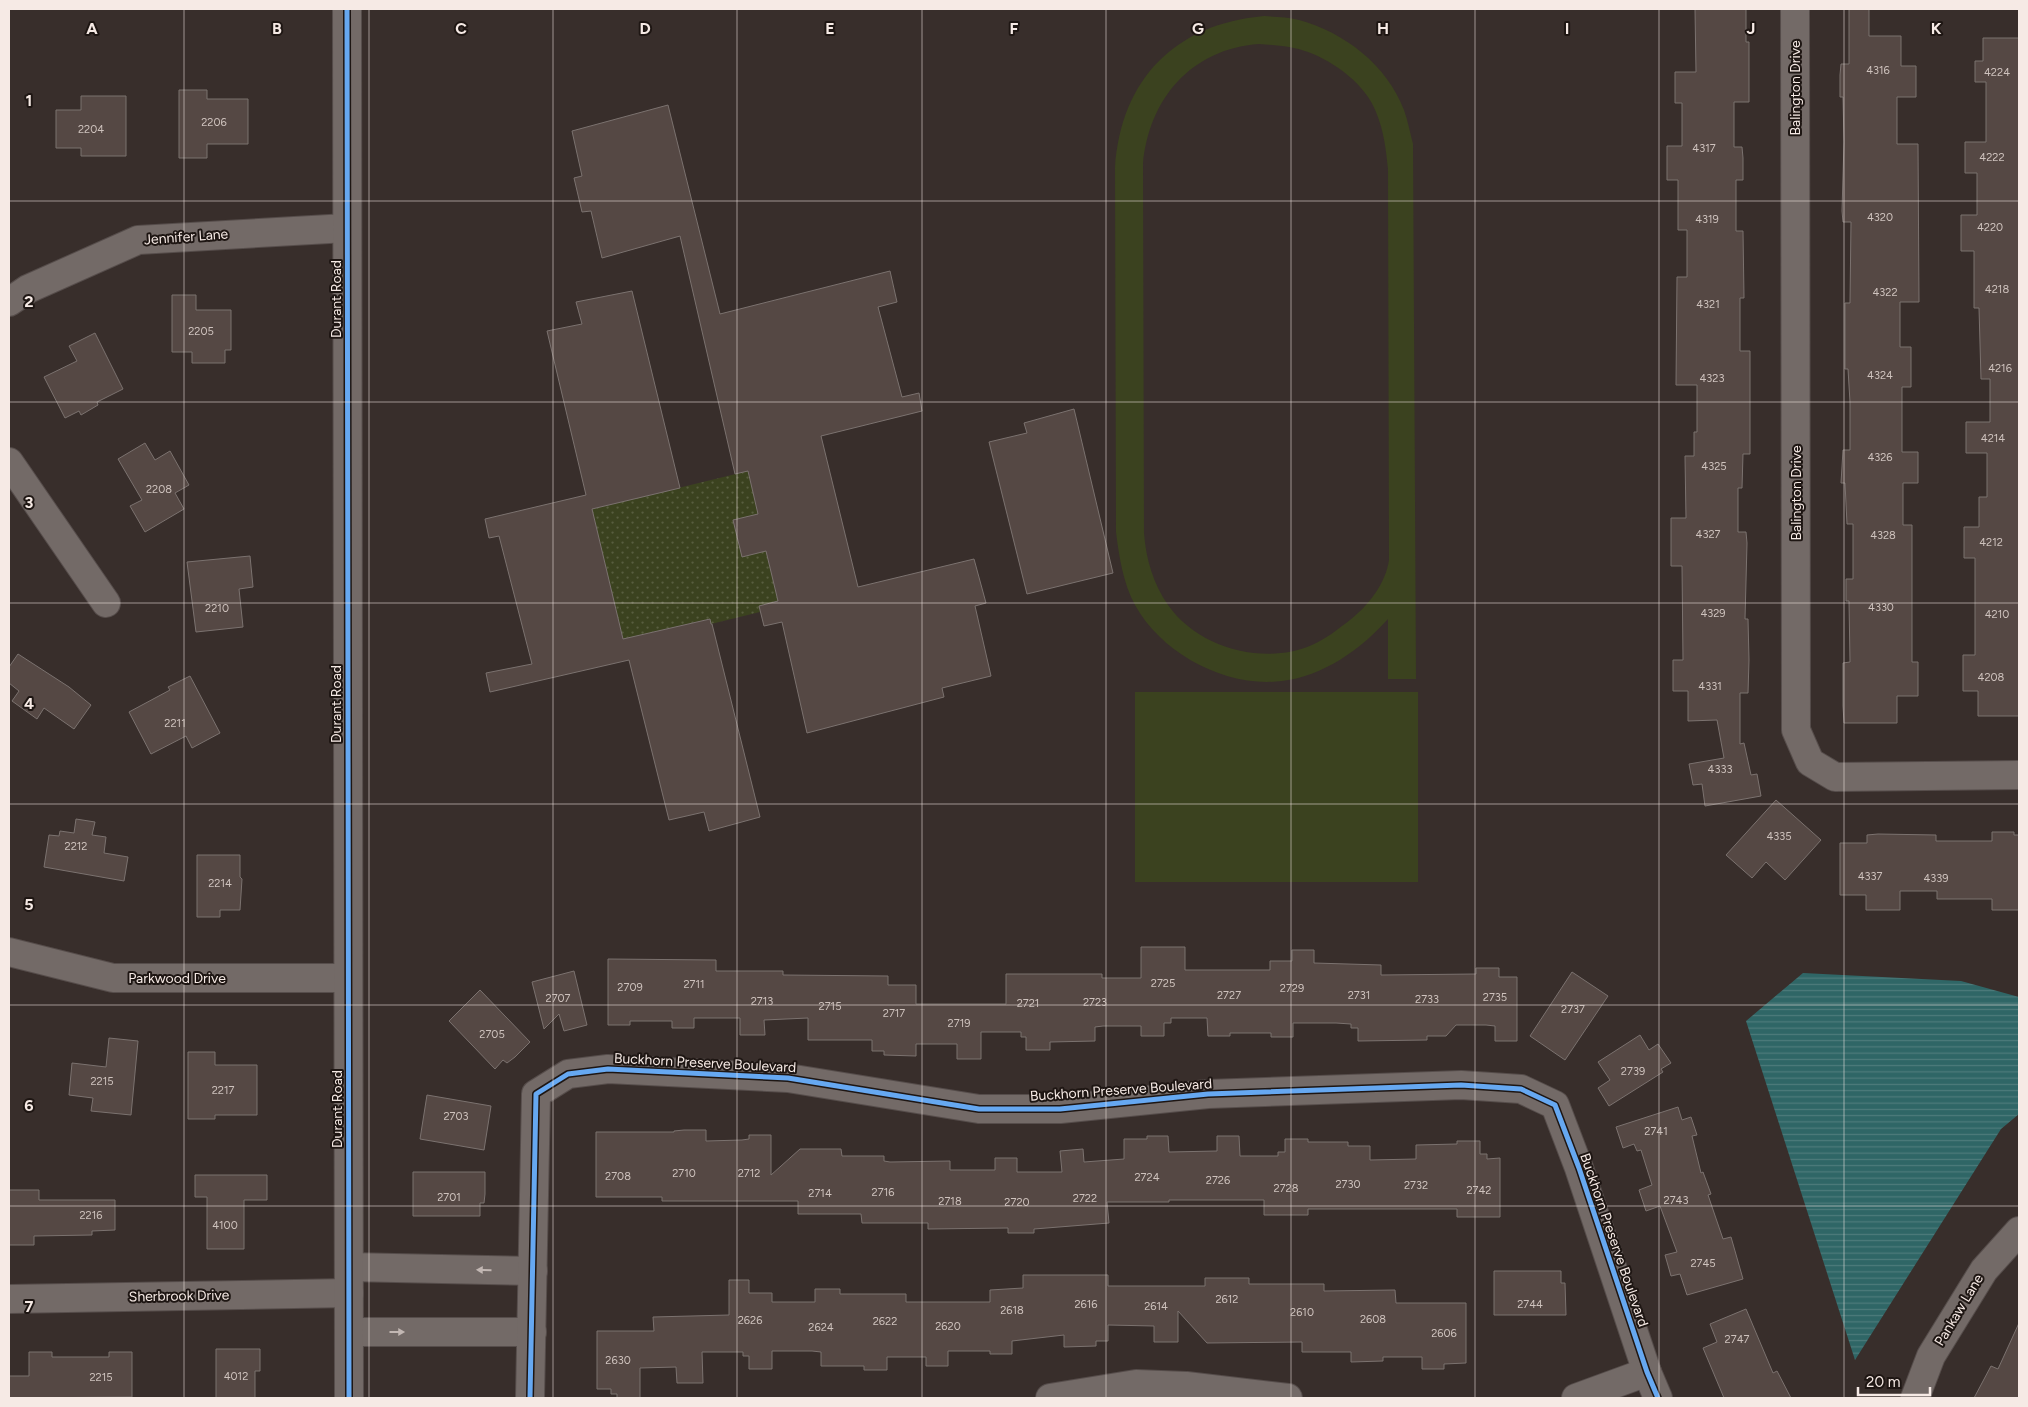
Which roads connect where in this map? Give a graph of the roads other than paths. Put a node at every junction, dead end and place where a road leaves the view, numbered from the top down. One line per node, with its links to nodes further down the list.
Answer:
1 (347, 9): 3 (street, Durant Road)
2 (1795, 9): 7 (street, Balington Drive)
3 (346, 228): 4 (street, Jennifer Lane); 9 (street, Durant Road)
4 (9, 302)
5 (9, 462): 6 (street)
6 (106, 603)
7 (2019, 775)
8 (9, 952): 9 (street, Parkwood Drive)
9 (348, 978): 12 (street, Durant Road)
10 (2019, 1231): 23 (street, Pankaw Lane)
11 (533, 1271): 12 (street, one-way to 12); 15 (street, Buckhorn Preserve Boulevard); 16 (street, Buckhorn Preserve Boulevard)
12 (348, 1280): 13 (street, Sherbrook Drive); 14 (street, Durant Road)
13 (9, 1299)
14 (348, 1332): 15 (street, one-way to 15); 17 (street, Durant Road)
15 (532, 1332): 18 (street, Buckhorn Preserve Boulevard)
16 (1647, 1372): 21 (street); 22 (street, Buckhorn Preserve Boulevard)
17 (349, 1398)
18 (530, 1398)
19 (1050, 1398): 20 (street)
20 (1288, 1398)
21 (1576, 1398)
22 (1658, 1398)
23 (1916, 1398)

